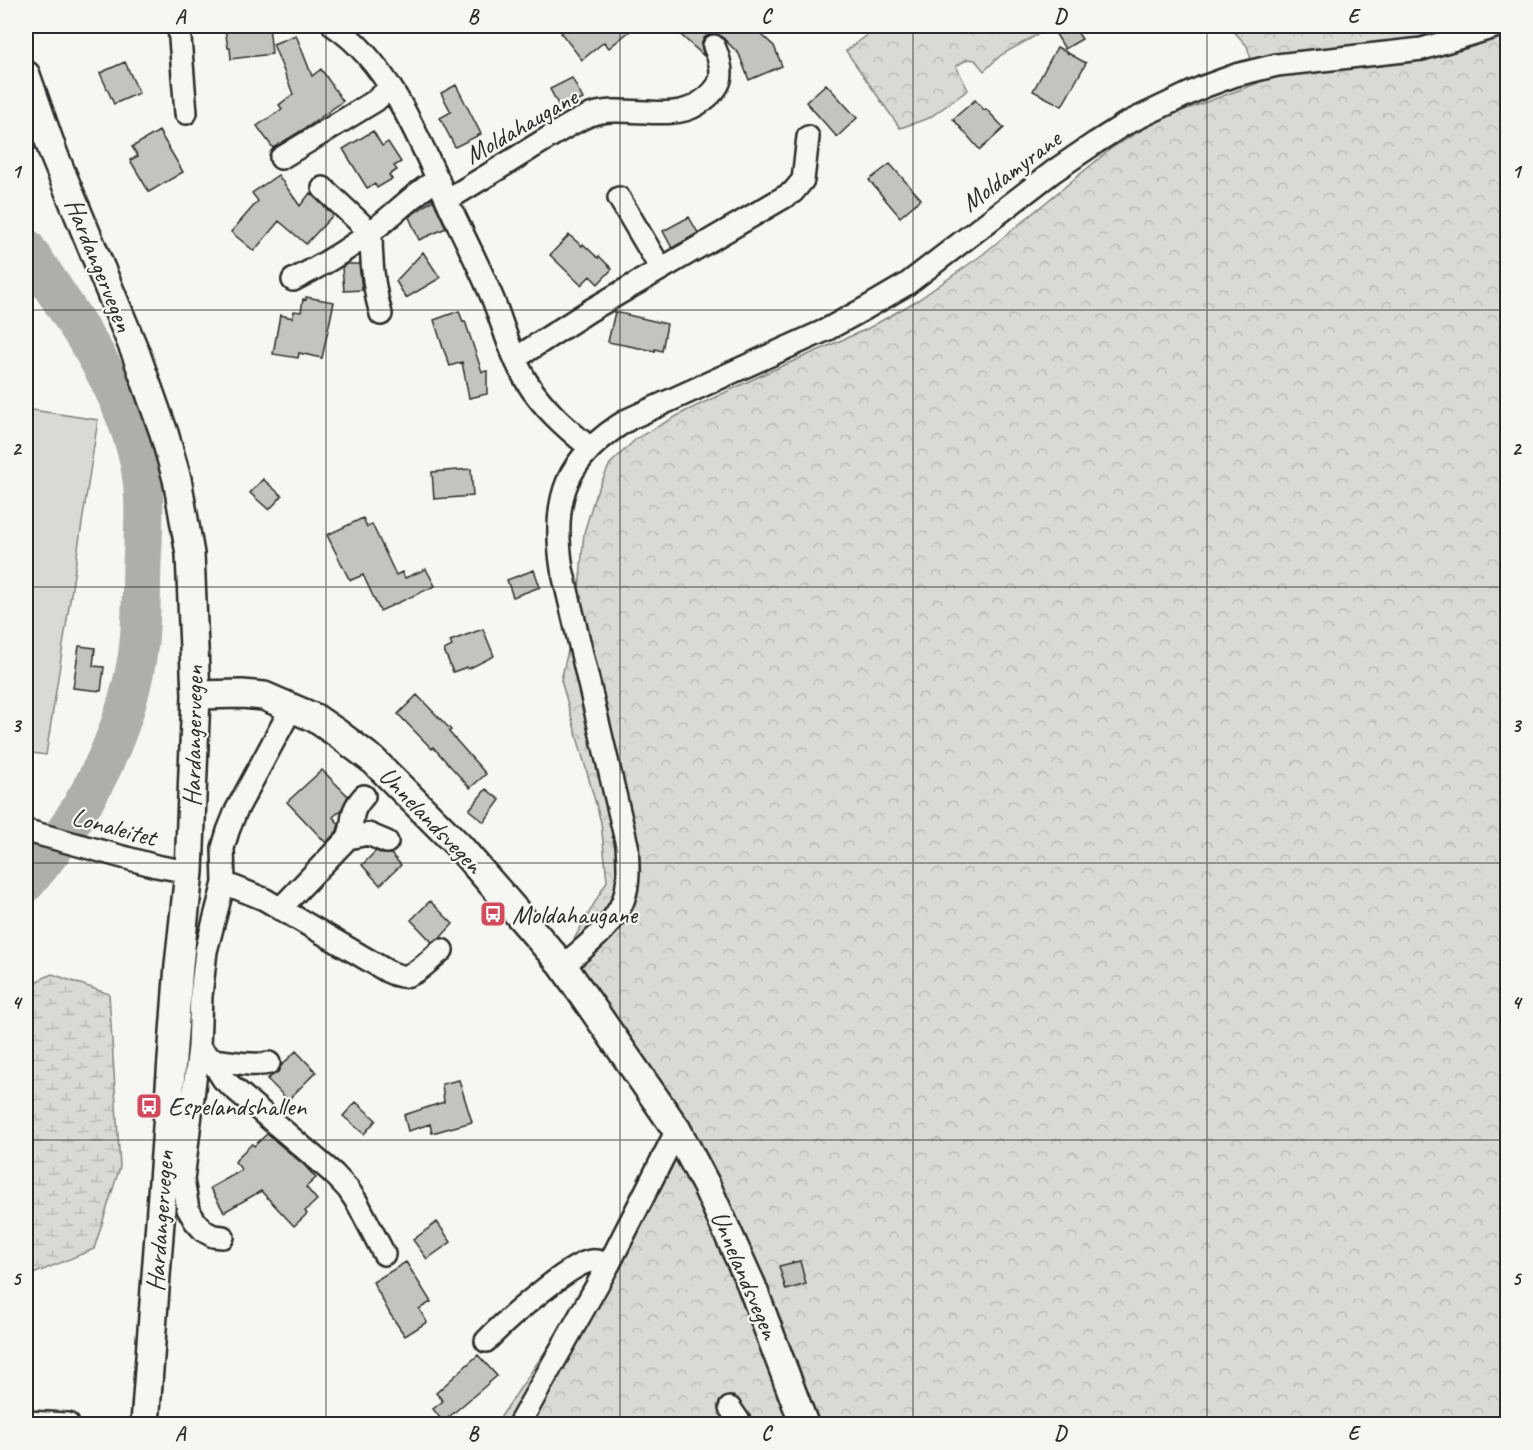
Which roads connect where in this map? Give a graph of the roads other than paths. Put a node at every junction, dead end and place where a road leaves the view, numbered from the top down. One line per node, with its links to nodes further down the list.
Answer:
1 (179, 26): 7 (street)
2 (1498, 26): 19 (street, Moldamyrane)
3 (349, 29): 6 (street, Moldahaugane)
4 (714, 46): 13 (street, Moldahaugane)
5 (26, 75): 20 (main road, Hardangervegen)
6 (390, 88): 9 (street); 10 (street, Moldahaugane)
7 (186, 113)
8 (808, 137): 15 (street)
9 (281, 158)
10 (438, 179): 13 (street, Moldahaugane); 14 (street)
11 (323, 189): 14 (street)
12 (619, 198): 15 (street)
13 (447, 200): 18 (street, Moldahaugane)
14 (370, 233): 16 (street); 17 (street)
15 (661, 268): 18 (street)
16 (293, 280)
17 (381, 314)
18 (516, 358): 19 (street, Moldahaugane)
19 (589, 447): 30 (street)
20 (196, 695): 21 (main road, Unnelandsvegen); 26 (main road, Hardangervegen)
21 (292, 707): 27 (street); 30 (main road, Unnelandsvegen)
22 (363, 796): 24 (street)
23 (28, 833): 26 (street, Lonaleitet)
24 (348, 838): 25 (street); 28 (street)
25 (387, 842)
26 (189, 872): 40 (main road, Hardangervegen)
27 (224, 883): 28 (street); 31 (street)
28 (280, 909): 29 (street)
29 (442, 950)
30 (563, 966): 33 (main road, Unnelandsvegen)
31 (205, 1054): 32 (street); 34 (street); 35 (street)
32 (269, 1063)
33 (678, 1130): 36 (street); 42 (main road, Unnelandsvegen)
34 (224, 1237)
35 (384, 1254)
36 (609, 1264): 37 (street); 41 (street)
37 (486, 1341)
38 (26, 1422): 39 (street)
39 (68, 1425)
40 (145, 1425)
41 (519, 1425)
42 (804, 1425)

